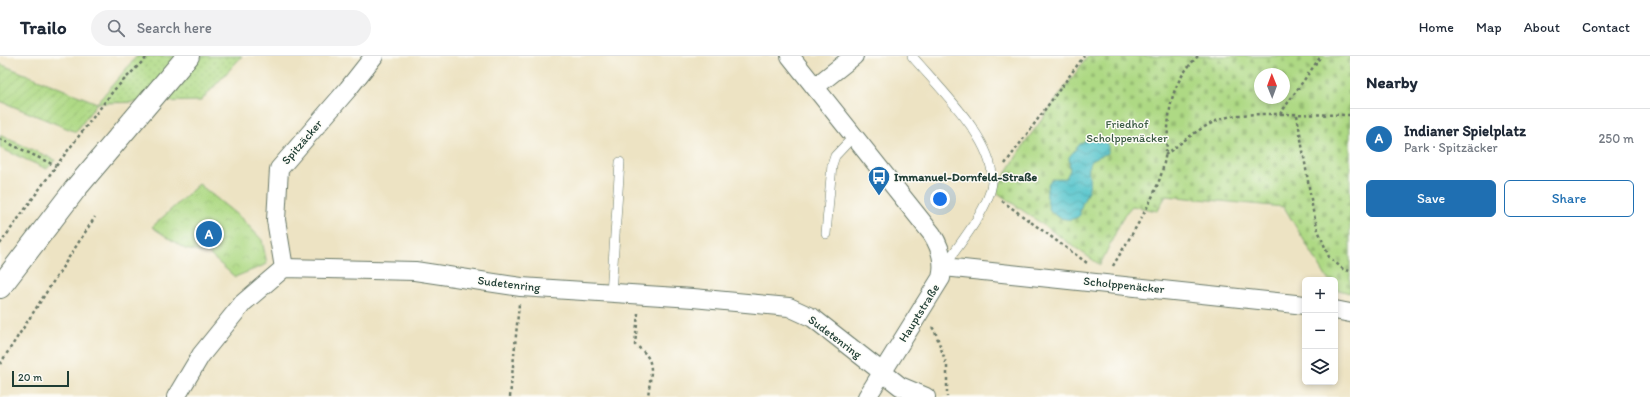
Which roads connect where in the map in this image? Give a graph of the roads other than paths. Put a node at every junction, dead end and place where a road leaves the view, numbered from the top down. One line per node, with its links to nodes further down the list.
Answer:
1 (188, 56): 12 (main road)
2 (374, 56): 11 (street, Spitzäcker)
3 (790, 56): 6 (street)
4 (854, 56): 6 (street)
5 (912, 56): 10 (lane)
6 (815, 87): 7 (street)
7 (854, 136): 9 (lane); 10 (street)
8 (620, 162): 13 (lane)
9 (826, 234)
10 (944, 267): 14 (street, Scholppenäcker); 17 (street, Hauptstraße)
11 (284, 268): 13 (street, Sudetenring); 18 (street)
12 (0, 287)
13 (611, 293): 17 (street, Sudetenring)
14 (1302, 305)
15 (1338, 311): 16 (street)
16 (1350, 313)
17 (882, 373): 19 (street, Hauptstraße); 20 (street, Sudetenring)
18 (176, 397)
19 (867, 397)
20 (926, 397)

